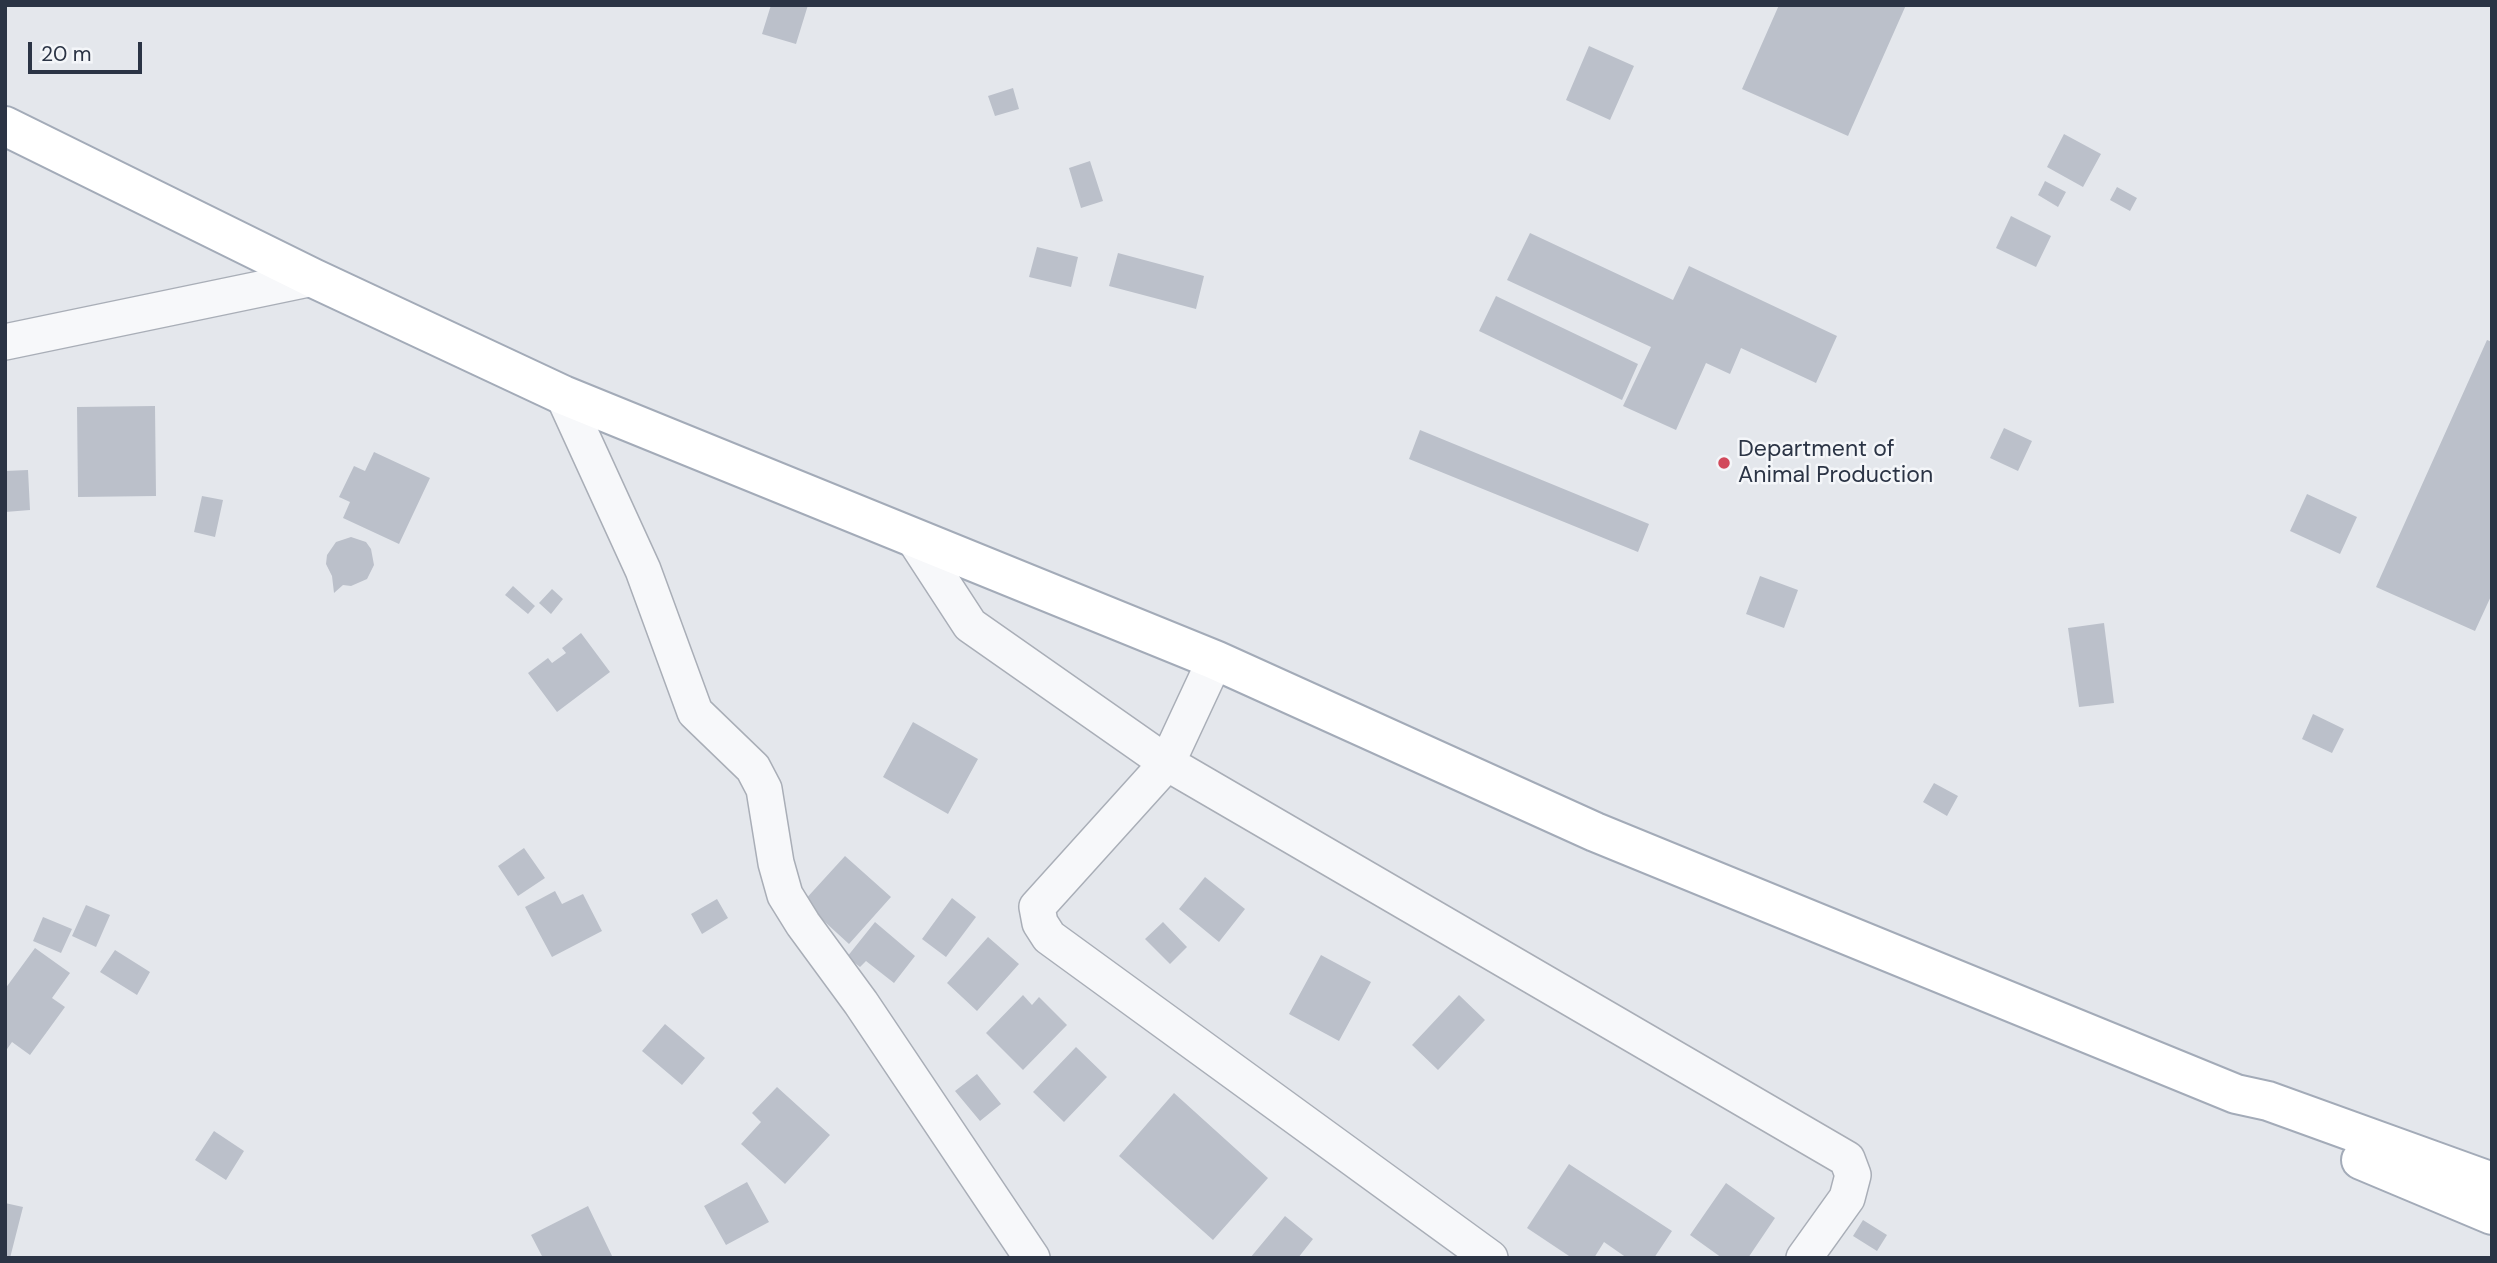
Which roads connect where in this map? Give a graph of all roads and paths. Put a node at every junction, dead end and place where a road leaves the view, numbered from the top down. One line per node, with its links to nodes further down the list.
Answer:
1 (5, 126): 2 (main road)
2 (313, 278): 3 (street); 4 (main road)
3 (5, 342)
4 (563, 395): 5 (main road); 11 (street)
5 (914, 539): 6 (main road); 7 (street)
6 (1215, 660): 7 (street); 8 (main road)
7 (1167, 763): 12 (street); 13 (street)
8 (2236, 1094): 9 (main road); 10 (main road)
9 (2492, 1182)
10 (2492, 1215)
11 (1032, 1258)
12 (1490, 1258)
13 (1804, 1258)

